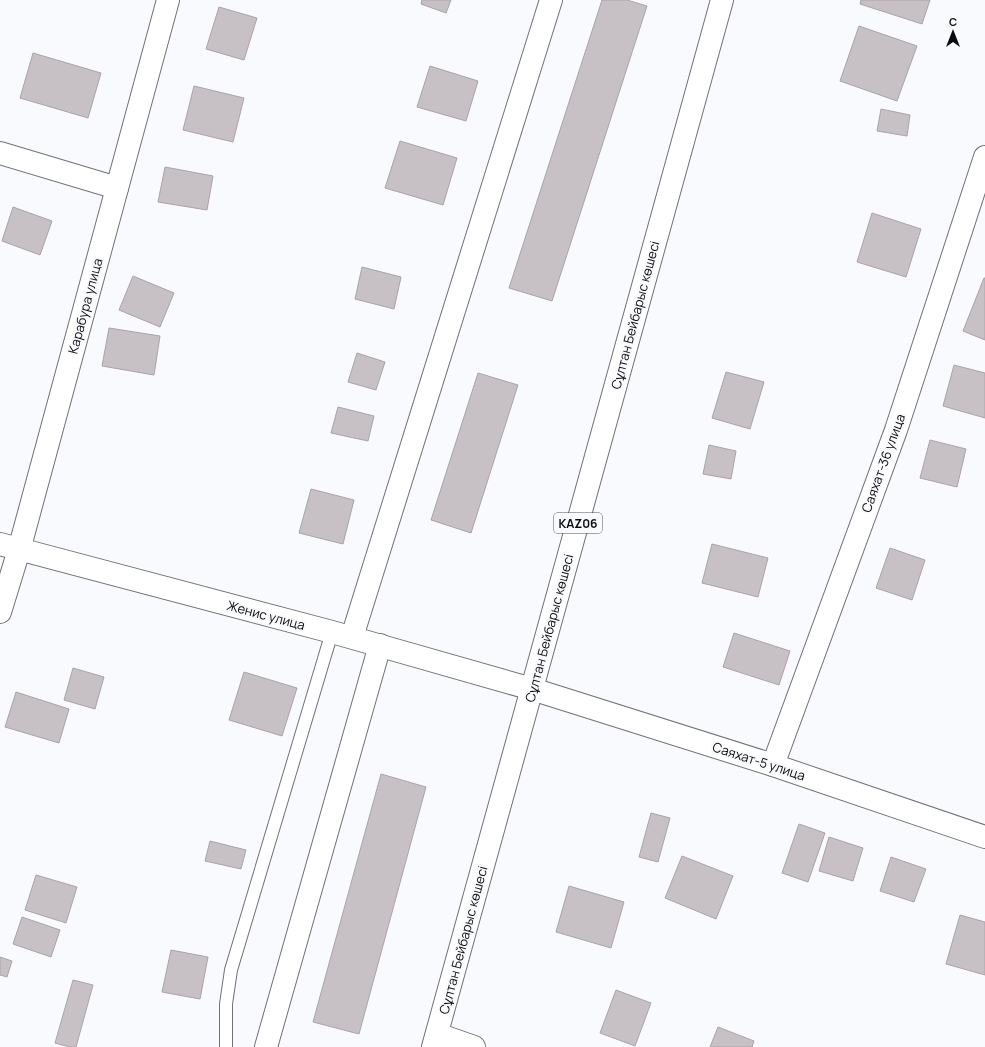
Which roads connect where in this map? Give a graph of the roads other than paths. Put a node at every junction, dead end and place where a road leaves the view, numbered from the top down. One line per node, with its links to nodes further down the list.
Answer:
1 (168, 0): 6 (street, Карабура улица)
2 (552, 0): 9 (street)
3 (722, 0): 11 (street, Сұлтан Бейбарыс көшесі / KAZ06)
4 (0, 152): 6 (street)
5 (985, 158): 12 (street, Саяхат-36 улица)
6 (117, 188): 7 (street, Карабура улица)
7 (10, 547): 8 (street, Карабура улица); 9 (street, Женис улица)
8 (0, 612)
9 (342, 635): 10 (street, Женис улица); 15 (lane)
10 (380, 645): 11 (street, Женис улица); 16 (street)
11 (532, 688): 12 (street, Саяхат-5 улица); 14 (street, Сұлтан Бейбарыс көшесі / KAZ06)
12 (773, 765): 13 (street, Саяхат-5 улица)
13 (985, 837)
14 (435, 1041): 17 (street)
15 (226, 1047)
16 (266, 1047)
17 (474, 1047)

